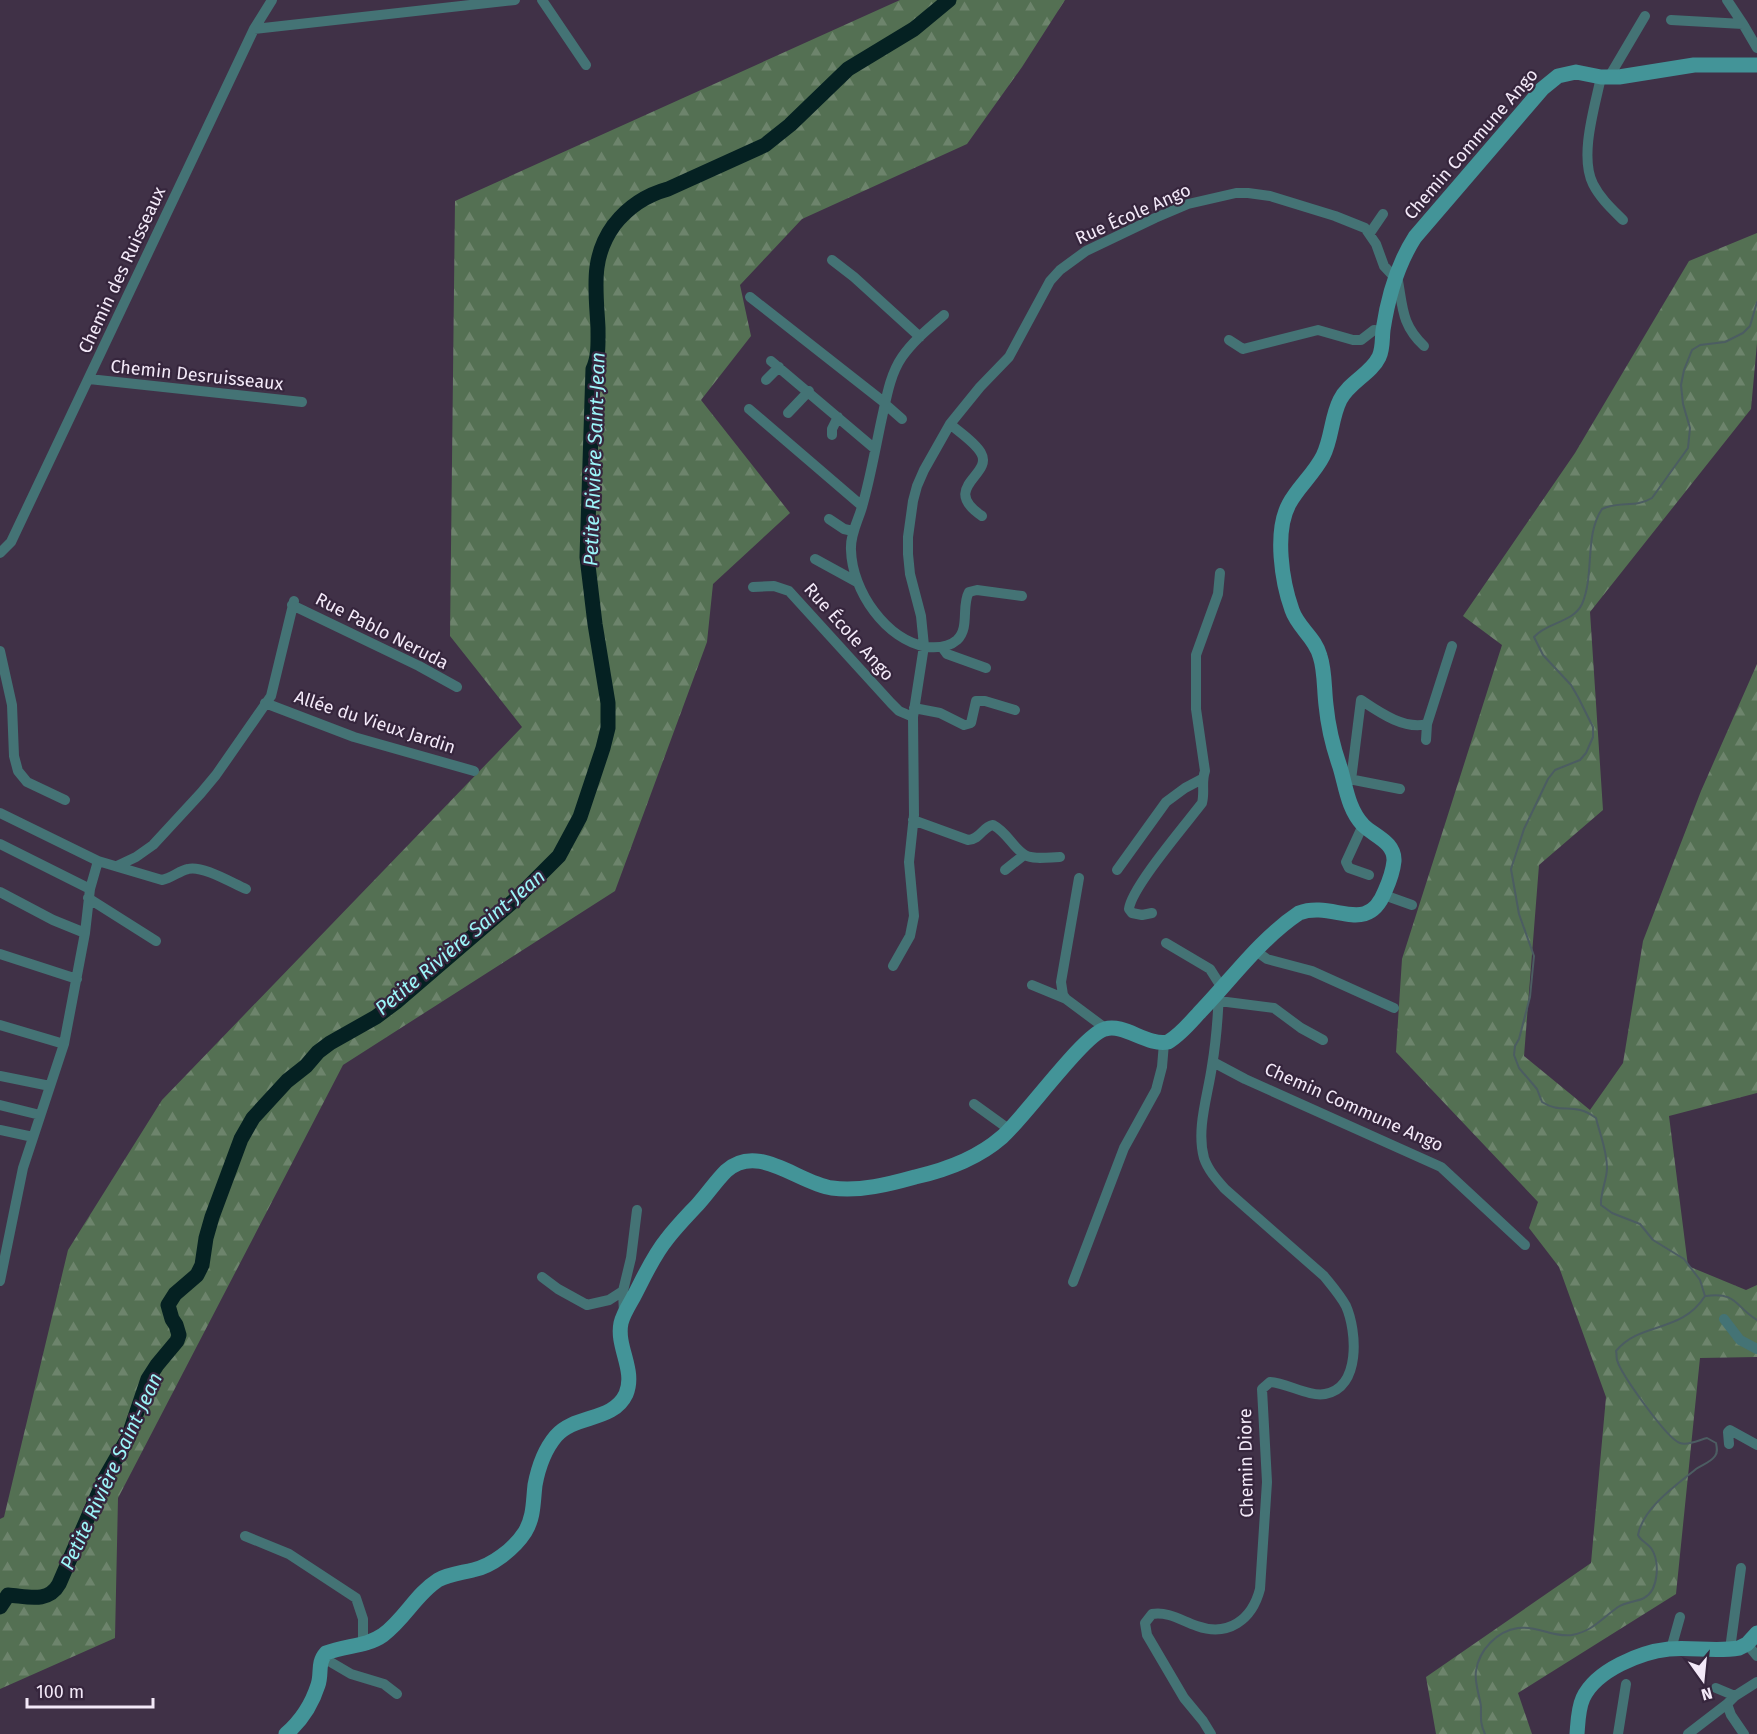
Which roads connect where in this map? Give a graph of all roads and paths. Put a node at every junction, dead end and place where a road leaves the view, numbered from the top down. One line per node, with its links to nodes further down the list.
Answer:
1 (272, 0): 8 (street, Chemin des Ruisseaux)
2 (515, 0): 8 (street)
3 (542, 0): 10 (street)
4 (1727, 0): 7 (street)
5 (1645, 16): 12 (street)
6 (1671, 20): 7 (street)
7 (1743, 24): 9 (street)
8 (254, 29): 24 (street, Chemin des Ruisseaux)
9 (1757, 48)
10 (586, 65)
11 (1757, 65): 12 (street, Chemin Commune Ango)
12 (1605, 77): 14 (street); 17 (street, Chemin Commune Ango)
13 (1383, 214): 15 (street)
14 (1623, 220)
15 (1370, 233): 17 (street); 33 (street, Rue École Ango)
16 (832, 260): 21 (street)
17 (1394, 278): 20 (street, Chemin Commune Ango); 23 (street)
18 (750, 297): 28 (street)
19 (944, 315): 21 (street)
20 (1383, 331): 22 (street); 59 (street, Chemin Commune Ango)
21 (920, 337): 28 (street)
22 (1229, 340)
23 (1424, 346)
24 (89, 380): 27 (street, Chemin Desruisseaux); 40 (street, Chemin des Ruisseaux)
25 (766, 380): 26 (street)
26 (808, 391): 30 (street); 31 (street)
27 (302, 402)
28 (885, 403): 32 (street); 35 (street)
29 (749, 409): 36 (street)
30 (788, 413)
31 (838, 417): 34 (street); 35 (street)
32 (902, 419)
33 (950, 424): 37 (street); 46 (street, Rue École Ango)
34 (832, 435)
35 (875, 449): 36 (street)
36 (862, 506): 39 (street)
37 (982, 516)
38 (829, 519): 39 (street)
39 (853, 531): 43 (street)
40 (0, 553)
41 (816, 559): 43 (street)
42 (1220, 573): 58 (street)
43 (856, 582): 46 (street)
44 (753, 587): 54 (street, Rue École Ango)
45 (1022, 596): 48 (street)
46 (924, 646): 48 (street); 54 (street, Rue École Ango)
47 (1452, 646): 55 (street)
48 (942, 647): 50 (street)
49 (0, 651): 61 (street)
50 (986, 668)
51 (457, 687): 52 (street, Rue Pablo Neruda)
52 (265, 703): 57 (street, Allée du Vieux Jardin); 69 (street, Rue Pablo Neruda)
53 (1015, 710): 54 (street, Rue École Ango)
54 (914, 713): 63 (street, Rue École Ango)
55 (1427, 724): 56 (street); 59 (street, Chemin Commune Ango)
56 (1426, 740)
57 (474, 771)
58 (1202, 779): 71 (street); 79 (street)
59 (1347, 779): 60 (street); 64 (street, Chemin Commune Ango)
60 (1400, 789)
61 (65, 800)
62 (0, 813): 68 (street)
63 (913, 820): 66 (street); 85 (street, Rue École Ango)
64 (1363, 825): 72 (street); 77 (street, Chemin Commune Ango)
65 (0, 844): 76 (street)
66 (1024, 855): 67 (street); 70 (street)
67 (1060, 857)
68 (98, 861): 69 (street); 76 (street)
69 (117, 866): 74 (street)
70 (1005, 870)
71 (1117, 870)
72 (1369, 875)
73 (1079, 878): 89 (street)
74 (246, 889)
75 (0, 892): 80 (street)
76 (89, 894): 80 (street); 81 (street)
77 (1384, 895): 78 (street); 83 (street)
78 (1412, 905)
79 (1152, 913)
80 (85, 933): 86 (street)
81 (156, 941)
82 (1166, 943): 88 (street)
83 (1256, 951): 88 (street); 90 (street)
84 (0, 954): 86 (street)
85 (893, 966)
86 (77, 979): 95 (street)
87 (1032, 985): 89 (street)
88 (1220, 994): 93 (street); 94 (street); 96 (street, Chemin Diore)
89 (1066, 999): 92 (street)
90 (1394, 1008)
91 (0, 1025): 95 (street)
92 (1105, 1028): 94 (street); 103 (street)
93 (1323, 1040)
94 (1164, 1043): 110 (street)
95 (64, 1044): 98 (street)
96 (1213, 1062): 106 (street, Chemin Commune Ango); 132 (street, Chemin Diore)
97 (0, 1076): 98 (street)
98 (50, 1086): 101 (street)
99 (974, 1104): 103 (street)
100 (0, 1105): 101 (street)
101 (40, 1115): 104 (street)
102 (0, 1130): 104 (street)
103 (1010, 1130): 112 (street)
104 (33, 1137): 107 (street)
105 (638, 1210): 111 (street)
106 (1525, 1245)
107 (2, 1265): 109 (street)
108 (542, 1276): 111 (street)
109 (0, 1281)
110 (1073, 1282)
111 (622, 1291): 112 (street)
112 (624, 1314): 121 (street)
113 (1724, 1319): 114 (street)
114 (1757, 1349)
115 (1729, 1444): 116 (street)
116 (1757, 1445)
117 (245, 1536): 121 (street)
118 (1742, 1568): 123 (street)
119 (1680, 1617): 122 (street)
120 (1752, 1639): 123 (street); 124 (street)
121 (363, 1644): 125 (street)
122 (1671, 1649): 123 (street); 133 (street)
123 (1730, 1649)
124 (1757, 1656)
125 (322, 1657): 129 (street); 131 (street)
126 (1757, 1682): 130 (street)
127 (1626, 1684): 134 (street)
128 (1716, 1688): 130 (street)
129 (398, 1694)
130 (1731, 1700): 135 (street); 136 (street)
131 (286, 1734)
132 (1211, 1734)
133 (1577, 1734)
134 (1618, 1734)
135 (1688, 1734)
136 (1744, 1734)

